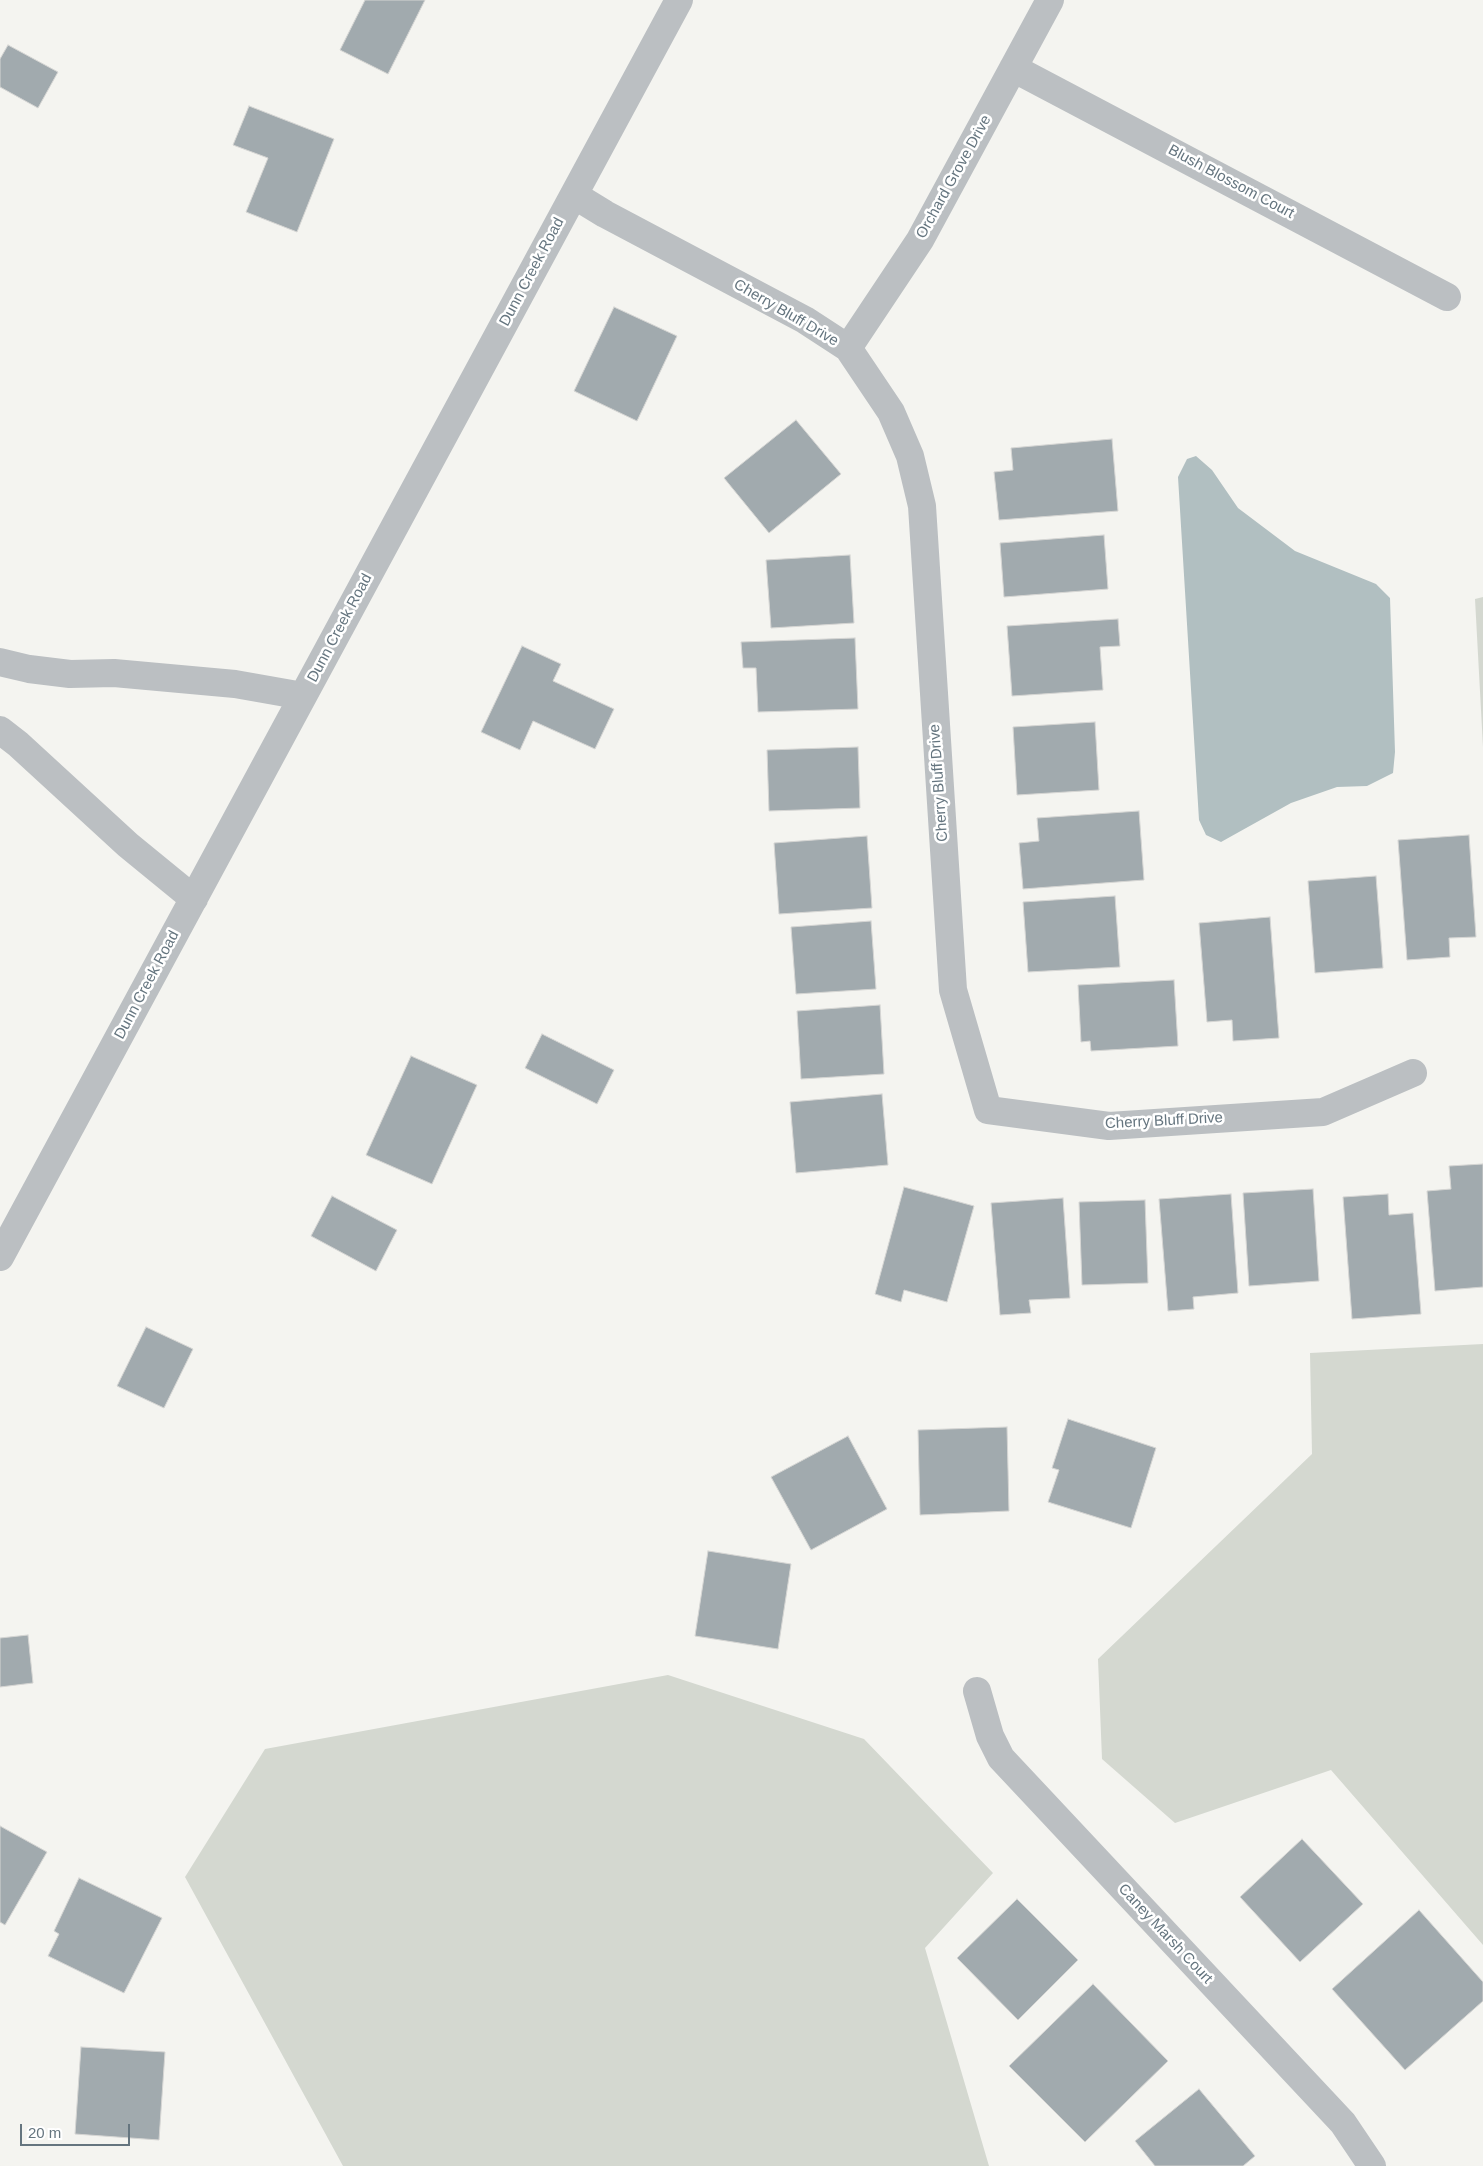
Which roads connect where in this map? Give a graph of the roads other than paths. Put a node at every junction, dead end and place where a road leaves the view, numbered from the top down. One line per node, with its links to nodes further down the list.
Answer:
1 (679, 0): 4 (street, Dunn Creek Road)
2 (1050, 0): 3 (street, Orchard Grove Drive)
3 (1013, 68): 5 (street, Blush Blossom Court); 6 (street, Orchard Grove Drive)
4 (574, 195): 6 (street, Cherry Bluff Drive); 8 (street, Dunn Creek Road)
5 (1447, 297)
6 (848, 348): 11 (street, Cherry Bluff Drive)
7 (0, 662): 8 (street)
8 (303, 696): 10 (street, Dunn Creek Road)
9 (0, 730): 10 (street)
10 (194, 898): 12 (street, Dunn Creek Road)
11 (1413, 1073)
12 (0, 1257)
13 (977, 1691): 14 (street, Caney Marsh Court)
14 (1372, 2166)

